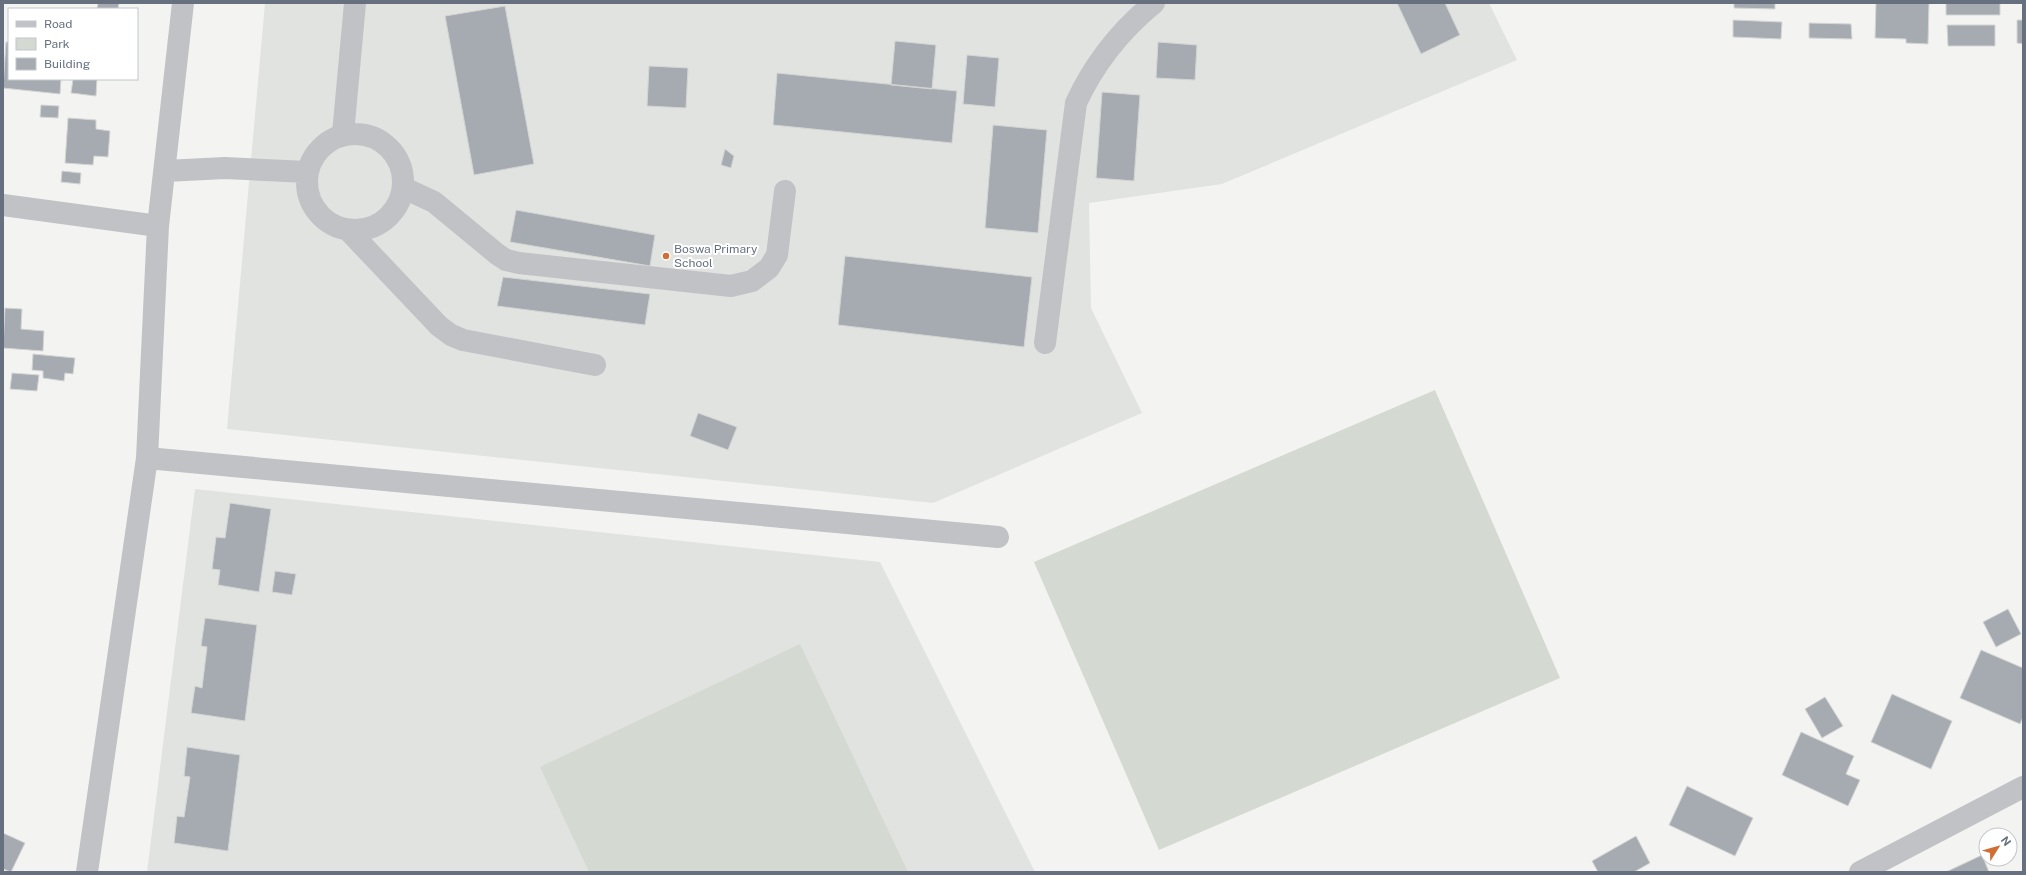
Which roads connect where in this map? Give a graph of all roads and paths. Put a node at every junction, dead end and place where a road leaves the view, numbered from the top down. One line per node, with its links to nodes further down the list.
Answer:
1 (183, 3): 5 (street)
2 (355, 3): 4 (street)
3 (1154, 3): 12 (street)
4 (343, 134): 6 (street); 7 (street)
5 (165, 171): 6 (street); 10 (street)
6 (307, 172): 11 (street)
7 (404, 188): 8 (street); 11 (street)
8 (786, 191)
9 (3, 205): 10 (street)
10 (158, 226): 14 (street)
11 (348, 230): 13 (street)
12 (1045, 342)
13 (595, 365)
14 (147, 458): 15 (street); 17 (street)
15 (998, 537)
16 (2023, 788): 18 (street)
17 (87, 872)
18 (1860, 872)

